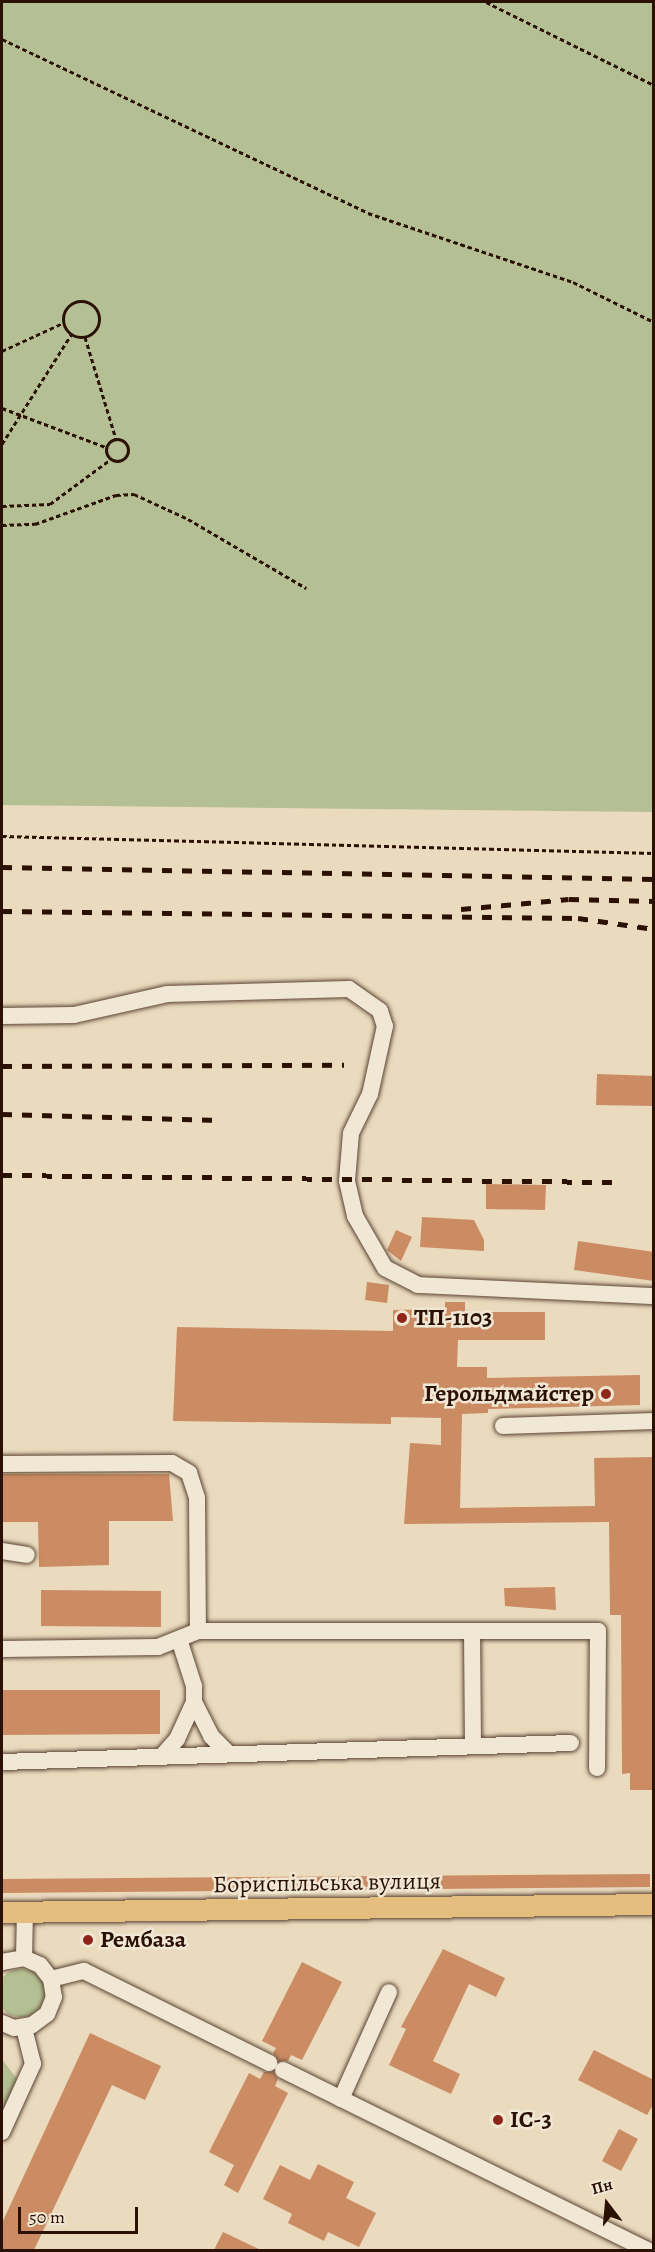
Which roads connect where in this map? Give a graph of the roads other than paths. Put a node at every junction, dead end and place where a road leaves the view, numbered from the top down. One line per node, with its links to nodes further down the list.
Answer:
1 (2, 1016): 2 (street)
2 (654, 1296)
3 (654, 1421): 4 (street)
4 (503, 1425)
5 (2, 1464): 9 (street)
6 (2, 1551): 7 (street)
7 (27, 1555)
8 (472, 1631): 9 (street); 14 (street); 18 (street)
9 (198, 1632): 10 (street)
10 (179, 1639): 11 (street); 12 (street)
11 (2, 1649)
12 (194, 1702): 15 (street); 16 (street)
13 (571, 1743): 14 (street)
14 (473, 1744): 15 (street)
15 (229, 1754): 16 (street)
16 (161, 1757): 17 (street)
17 (2, 1762)
18 (597, 1768)
19 (654, 1904): 21 (main road, Бориспільська вулиця)
20 (2, 1912): 21 (main road, Бориспільська вулиця)
21 (25, 1912): 22 (street)
22 (24, 1958): 23 (street); 24 (street)
23 (2, 1962)
24 (51, 1979): 27 (street); 28 (street)
25 (389, 1992): 28 (street)
26 (2, 2023): 27 (street)
27 (24, 2028): 29 (street)
28 (342, 2099): 30 (street)
29 (2, 2132)
30 (648, 2250)

